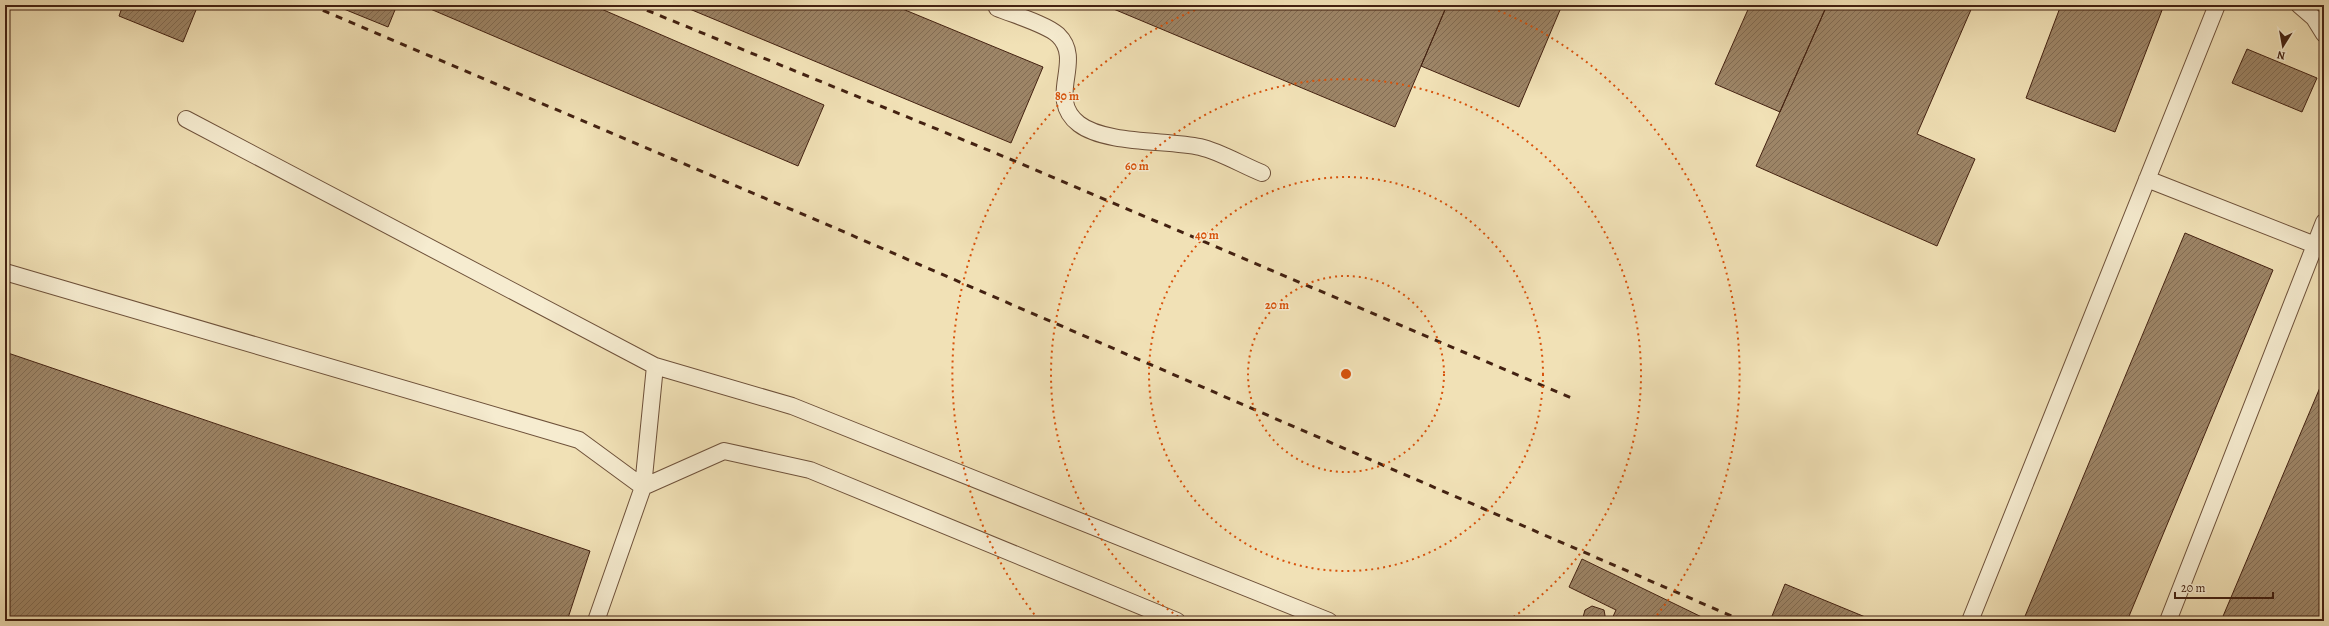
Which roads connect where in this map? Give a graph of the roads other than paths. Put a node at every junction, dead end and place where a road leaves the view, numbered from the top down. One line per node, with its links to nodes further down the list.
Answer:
1 (2217, 5): 7 (lane)
2 (2299, 5): 4 (lane)
3 (995, 6): 6 (lane)
4 (2324, 34)
5 (186, 119): 11 (lane)
6 (1262, 173)
7 (2148, 179): 9 (lane); 16 (lane)
8 (2324, 222): 9 (lane)
9 (2315, 245): 17 (lane)
10 (5, 272): 12 (lane)
11 (655, 366): 12 (lane); 15 (lane)
12 (643, 487): 13 (lane); 14 (lane)
13 (596, 621)
14 (1176, 621)
15 (1329, 621)
16 (1970, 621)
17 (2168, 621)

